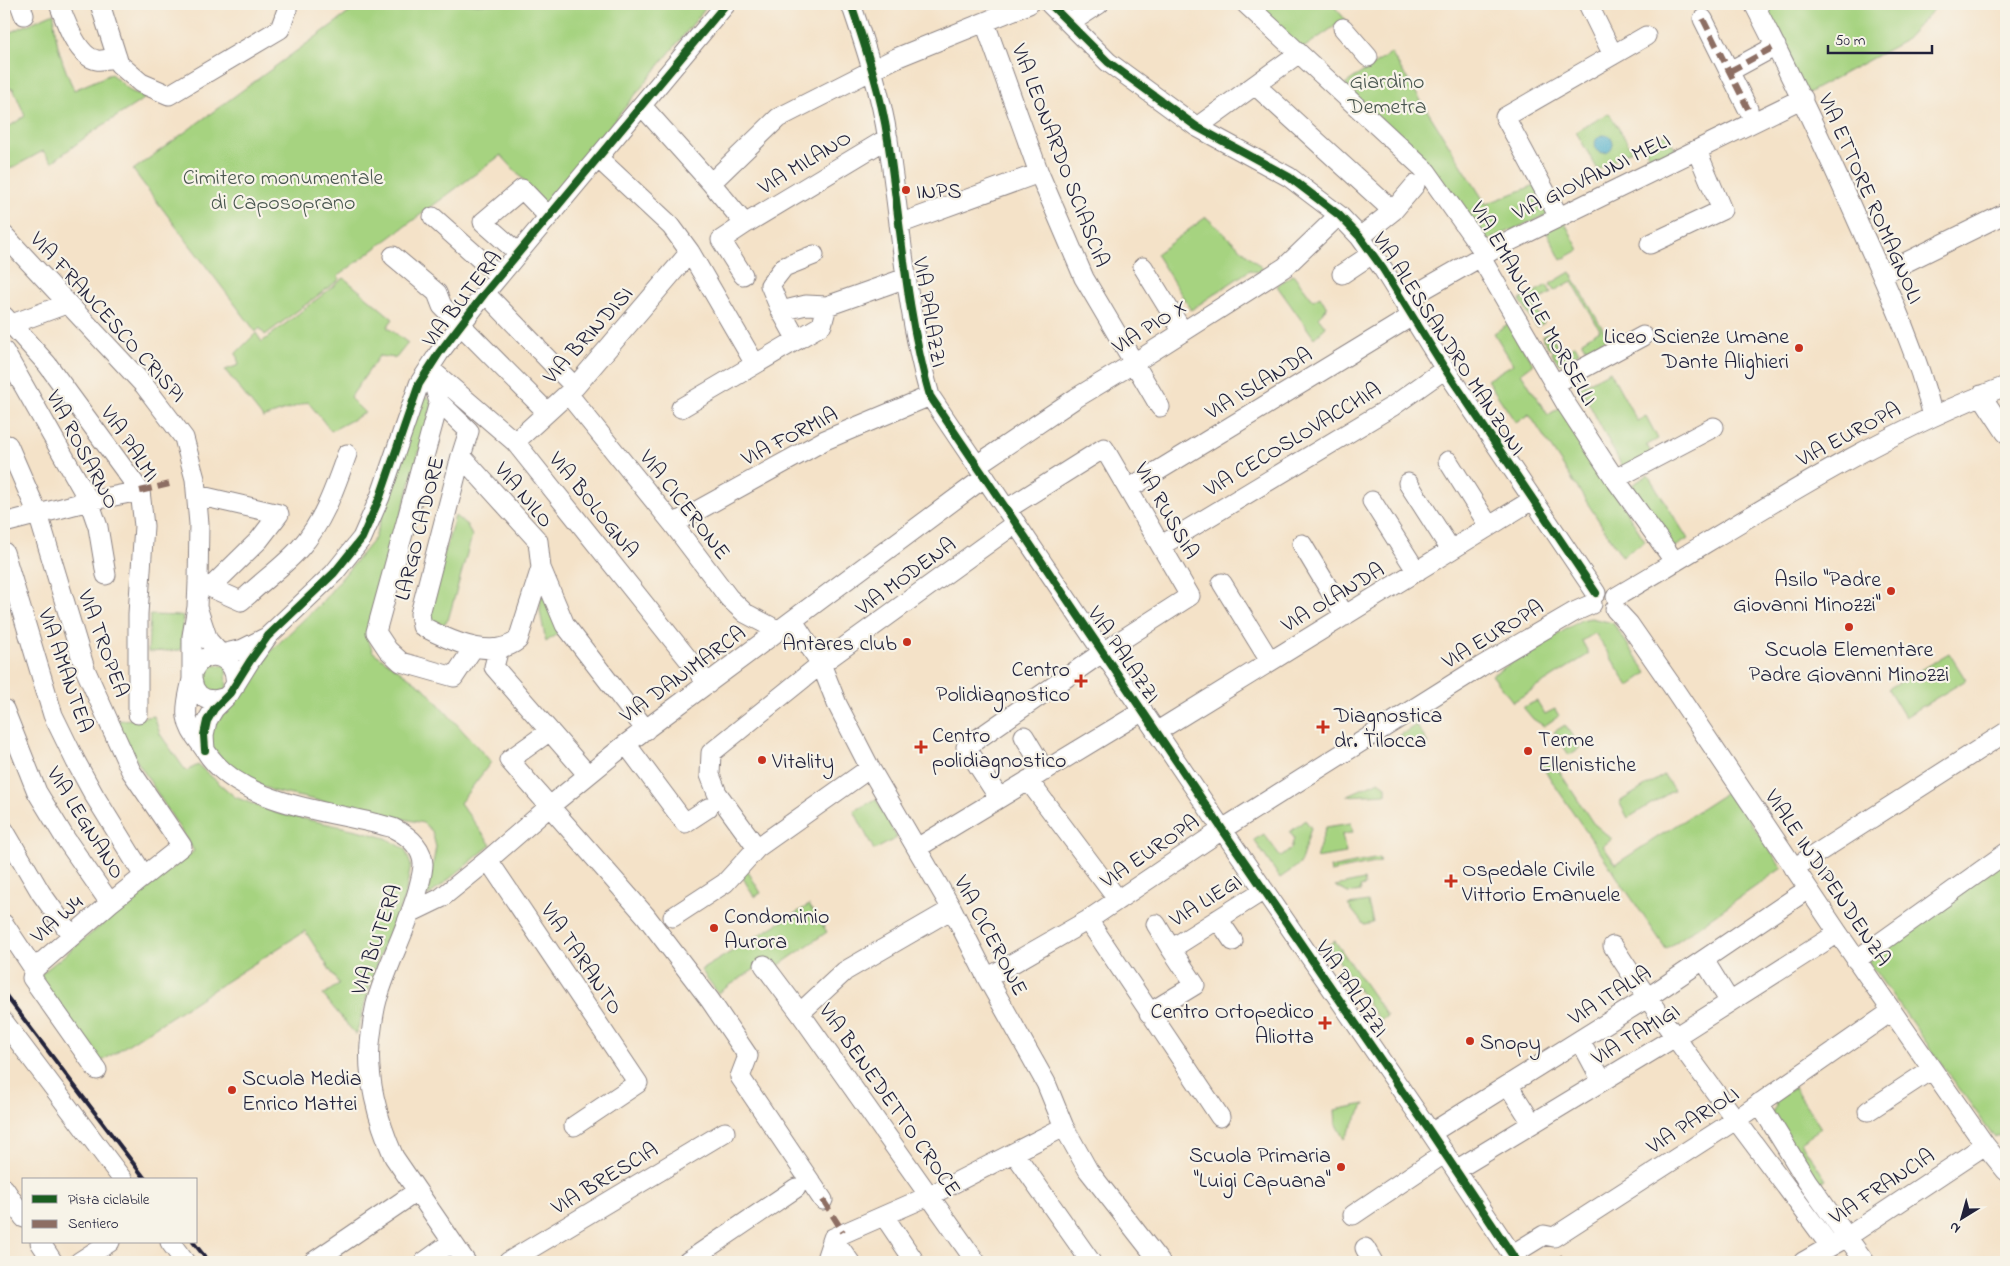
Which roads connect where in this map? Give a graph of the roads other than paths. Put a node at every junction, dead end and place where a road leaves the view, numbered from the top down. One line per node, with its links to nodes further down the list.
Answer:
1 (59, 4): 21 (street)
2 (100, 4): 21 (street)
3 (287, 4): 21 (street)
4 (726, 4): 26 (street, VIA BUTERA)
5 (851, 4): 22 (street, VIA PALAZZI)
6 (1029, 4): 13 (street)
7 (1050, 4): 14 (street, VIA ALESSANDRO MANZONI)
8 (1099, 4): 14 (street)
9 (1246, 4): 18 (street, VIA EMANUELE MORSELLI)
10 (1588, 4): 19 (street)
11 (1754, 4): 17 (street, VIA ETTORE ROMAGNOLI)
12 (1703, 19): 23 (street)
13 (985, 22): 22 (street); 32 (street, VIA LEONARDO SCIASCIA)
14 (1070, 23): 28 (street, VIA ALESSANDRO MANZONI)
15 (1343, 28): 20 (street)
16 (1646, 36): 19 (street)
17 (1776, 46): 23 (street); 25 (street, VIA ETTORE ROMAGNOLI)
18 (1299, 53): 24 (street); 51 (street, VIA EMANUELE MORSELLI)
19 (1613, 56): 40 (street)
20 (1368, 57)
21 (118, 60)
22 (872, 70): 29 (street, VIA PALAZZI); 33 (street)
23 (1730, 71): 27 (street)
24 (1255, 85): 28 (street); 35 (street)
25 (1803, 98): 30 (street, VIA GIOVANNI MELI); 54 (street, VIA ETTORE ROMAGNOLI)
26 (642, 106): 31 (street, VIA BUTERA); 33 (street, VIA MILANO)
27 (1748, 109)
28 (1197, 127): 37 (street, VIA ALESSANDRO MANZONI)
29 (888, 138): 41 (street, VIA MILANO); 42 (street, VIA PALAZZI)
30 (1696, 151): 40 (street, VIA GIOVANNI MELI); 45 (street)
31 (598, 158): 39 (street, VIA BUTERA); 46 (street)
32 (1039, 173): 42 (street); 69 (street, VIA LEONARDO SCIASCIA)
33 (711, 183): 41 (street, VIA MILANO)
34 (1415, 185): 35 (street)
35 (1393, 211): 44 (street)
36 (2006, 213): 54 (street)
37 (1339, 215): 44 (street, VIA ALESSANDRO MANZONI); 65 (street, VIA PIO X)
38 (433, 217): 56 (street)
39 (549, 217): 47 (street, VIA BUTERA); 47 (street)
40 (1559, 217): 51 (street, VIA GIOVANNI MELI)
41 (745, 224): 55 (street, VIA MILANO)
42 (898, 224): 57 (street, VIA PALAZZI)
43 (4, 235): 59 (street, VIA FRANCESCO CRISPI)
44 (1360, 237): 48 (street, VIA ALESSANDRO MANZONI)
45 (1650, 244)
46 (690, 252): 70 (street); 75 (street, VIA BRINDISI)
47 (518, 254): 56 (street, VIA BUTERA)
48 (1372, 254): 53 (street); 61 (street, VIA ALESSANDRO MANZONI)
49 (814, 255): 62 (street)
50 (394, 256): 64 (street)
51 (1482, 256): 61 (street, VIA GIOVANNI MELI); 73 (street, VIA EMANUELE MORSELLI)
52 (1143, 268): 65 (street)
53 (1342, 274)
54 (1882, 274): 82 (street, VIA ETTORE ROMAGNOLI)
55 (743, 275)
56 (499, 276): 58 (street, VIA BUTERA)
57 (906, 278): 60 (street); 77 (street, VIA PALAZZI)
58 (485, 293): 64 (street, VIA BUTERA); 75 (street, VIA CICERONE)
59 (66, 304): 63 (street); 96 (street, VIA FRANCESCO CRISPI)
60 (827, 306): 62 (street); 67 (street)
61 (1407, 309): 72 (street, VIA ALESSANDRO MANZONI); 94 (street, VIA ISLANDA)
62 (782, 311): 67 (street)
63 (6, 322): 95 (street, VIA PALMI)
64 (461, 324): 71 (street, VIA BUTERA); 81 (street)
65 (1183, 332): 69 (street, VIA PIO X)
66 (1643, 336): 73 (street)
67 (797, 340): 70 (street)
68 (4, 351): 98 (street, VIA ROSARNO)
69 (1134, 363): 79 (street, VIA LEONARDO SCIASCIA); 91 (street, VIA PIO X)
70 (755, 364): 80 (street)
71 (429, 368): 78 (street, LARGO CADORE); 85 (street, VIA BOLOGNA); 120 (street, VIA BUTERA)
72 (1445, 369): 97 (street, VIA ALESSANDRO MANZONI); 106 (street, VIA CECOSLOVACCHIA)
73 (1554, 384): 92 (street, VIA EMANUELE MORSELLI)
74 (2006, 386): 76 (street, VIA EUROPA)
75 (571, 391): 81 (street, VIA BRINDISI); 103 (street, VIA CICERONE)
76 (1981, 395): 82 (street, VIA EUROPA); 84 (street)
77 (930, 396): 91 (street, VIA PALAZZI); 103 (street, VIA FORMIA)
78 (439, 402): 89 (street, LARGO CADORE); 121 (street)
79 (1160, 407)
80 (680, 408)
81 (547, 412): 85 (street, VIA BRINDISI)
82 (1933, 416): 109 (street, VIA EUROPA)
83 (1714, 427): 92 (street)
84 (2006, 433)
85 (515, 442): 128 (street, VIA BOLOGNA)
86 (8, 445): 100 (street, VIA TROPEA)
87 (1104, 448): 94 (street, VIA RUSSIA); 101 (street, VIA MODENA)
88 (347, 454): 114 (street)
89 (461, 456): 110 (street, VIA NILO); 121 (street, LARGO CADORE)
90 (1448, 461): 104 (street)
91 (981, 471): 101 (street, VIA PALAZZI); 119 (street, VIA DANIMARCA)
92 (1615, 479): 109 (street, VIA EMANUELE MORSELLI)
93 (1408, 483): 107 (street)
94 (1128, 489): 106 (street, VIA RUSSIA)
95 (140, 491): 98 (street); 132 (street, VIA PALMI)
96 (197, 495): 114 (street, VIA FRANCESCO CRISPI); 114 (street)
97 (1532, 500): 104 (street, VIA OLANDA); 115 (street, VIA ALESSANDRO MANZONI)
98 (89, 501): 100 (street); 112 (street, VIA ROSARNO)
99 (1372, 502): 111 (street)
100 (38, 514): 102 (street); 149 (street, VIA TROPEA)
101 (1011, 516): 123 (street, VIA PALAZZI); 126 (street, VIA MODENA)
102 (4, 523)
103 (673, 524): 119 (street, VIA CICERONE)
104 (1489, 526): 107 (street, VIA OLANDA)
105 (1302, 544): 118 (street)
106 (1162, 545): 123 (street, VIA RUSSIA)
107 (1451, 550): 111 (street, VIA OLANDA)
108 (4, 552): 155 (street, VIA AMANTEA)
109 (1675, 562): 116 (street, VIA EUROPA)
110 (541, 568): 122 (street); 133 (street)
111 (1417, 572): 118 (street, VIA OLANDA)
112 (106, 575)
113 (1222, 583): 125 (street)
114 (204, 585): 117 (street, VIA FRANCESCO CRISPI)
115 (1594, 598): 116 (street); 148 (street, VIA EUROPA)
116 (1616, 603): 154 (street, VIALE INDIPENDENZA)
117 (197, 607): 124 (street); 127 (street, VIA BUTERA)
118 (1345, 616): 125 (street, VIA OLANDA)
119 (786, 626): 126 (street, VIA CICERONE); 128 (street, VIA DANIMARCA)
120 (268, 636): 124 (street); 129 (street)
121 (474, 647): 122 (street, LARGO CADORE)
122 (499, 648): 134 (street)
123 (1102, 652): 131 (street, VIA PALAZZI); 144 (street)
124 (219, 656): 127 (street); 129 (street)
125 (1270, 661): 135 (street, VIA OLANDA)
126 (821, 664): 140 (street, VIA CICERONE); 150 (street, VIA MODENA)
127 (192, 675): 129 (street); 139 (street, VIA BUTERA)
128 (708, 684): 133 (street, VIA DANIMARCA)
129 (229, 692): 139 (street)
130 (4, 709): 159 (street, VIA LEGNANO)
131 (1143, 711): 135 (street, VIA PALAZZI); 141 (street)
132 (138, 714)
133 (646, 730): 138 (street, VIA DANIMARCA)
134 (550, 732): 142 (street); 145 (street)
135 (1156, 732): 148 (street, VIA PALAZZI)
136 (2006, 732): 154 (street)
137 (1024, 736): 141 (street)
138 (626, 744): 142 (street, VIA DANIMARCA); 146 (street)
139 (205, 750): 161 (street, VIA BUTERA)
140 (870, 768): 150 (street); 151 (street, VIA CICERONE)
141 (1044, 771): 143 (street)
142 (588, 775): 145 (street, VIA DANIMARCA)
143 (1028, 780): 144 (street); 158 (street)
144 (999, 798): 151 (street)
145 (549, 807): 153 (street, VIA DANIMARCA); 208 (street)
146 (708, 808)
147 (4, 830): 168 (street)
148 (1222, 830): 156 (street, VIA PALAZZI); 158 (street, VIA EUROPA)
149 (182, 846): 155 (street, VIA W4)
150 (757, 848): 162 (street)
151 (917, 848): 160 (street, VIA CICERONE)
152 (2006, 853): 173 (street)
153 (488, 860): 161 (street, VIA DANIMARCA); 194 (street, VIA TARANTO)
154 (1794, 868): 157 (street, VIALE INDIPENDENZA)
155 (144, 876): 159 (street, VIA W4)
156 (1264, 890): 163 (street, VIA LIEGI); 197 (street, VIA PALAZZI)
157 (1808, 890): 167 (street, VIALE INDIPENDENZA); 172 (street, VIA ITALIA)
158 (1118, 900): 164 (street, VIA EUROPA)
159 (110, 903): 168 (street, VIA W4)
160 (952, 909): 176 (street, VIA CICERONE); 180 (street)
161 (412, 912): 206 (street, VIA BUTERA)
162 (672, 917)
163 (1218, 919): 169 (street); 171 (street, VIA LIEGI)
164 (1088, 920): 176 (street, VIA EUROPA); 181 (street)
165 (4, 924): 175 (street)
166 (1156, 924): 171 (street, VIA LIEGI)
167 (1838, 933): 173 (street, VIALE INDIPENDENZA); 178 (street, VIA TAMIGI)
168 (72, 936): 175 (street, VIA W4)
169 (1233, 941)
170 (1613, 946): 177 (street)
171 (1171, 949): 181 (street, VIA LIEGI)
172 (1704, 960): 177 (street, VIA ITALIA); 178 (street)
173 (1856, 960): 179 (street, VIALE INDIPENDENZA)
174 (764, 965): 180 (street, VIA BENEDETTO CROCE)
175 (34, 969): 186 (street, VIA W4)
176 (987, 978): 195 (street, VIA CICERONE)
177 (1647, 998): 183 (street); 184 (street, VIA ITALIA)
178 (1730, 1002): 183 (street, VIA TAMIGI)
179 (1892, 1012): 185 (street, VIALE INDIPENDENZA); 189 (street, VIA PARIOLI)
180 (800, 1013): 207 (street, VIA BENEDETTO CROCE)
181 (1149, 1013): 191 (street)
182 (4, 1022): 203 (street)
183 (1674, 1037): 187 (street, VIA TAMIGI); 192 (street)
184 (1580, 1040): 187 (street); 188 (street, VIA ITALIA)
185 (1932, 1069): 190 (street); 198 (street, VIALE INDIPENDENZA)
186 (97, 1070)
187 (1602, 1081): 193 (street, VIA TAMIGI)
188 (1508, 1085): 193 (street); 197 (street, VIA ITALIA)
189 (1759, 1103): 192 (street, VIA PARIOLI); 212 (street)
190 (1868, 1111)
191 (1220, 1117)
192 (1736, 1119): 218 (street); 219 (street, VIA PARIOLI)
193 (1532, 1123): 201 (street, VIA TAMIGI)
194 (574, 1126)
195 (1064, 1127): 200 (street); 233 (street, VIA CICERONE)
196 (725, 1132): 226 (street, VIA BRESCIA)
197 (1431, 1132): 199 (street, VIA PALAZZI)
198 (1985, 1145): 202 (street, VIALE INDIPENDENZA); 212 (street, VIA FRANCIA)
199 (1445, 1153): 201 (street, VIA PALAZZI); 210 (street)
200 (1015, 1154): 207 (street); 232 (street)
201 (1456, 1170): 219 (street, VIA PALAZZI)
202 (2006, 1171)
203 (121, 1178)
204 (4, 1188): 209 (street)
205 (796, 1188): 227 (street)
206 (416, 1192): 214 (street, VIA BUTERA); 223 (street)
207 (931, 1196): 211 (street); 231 (street, VIA BENEDETTO CROCE)
208 (823, 1200)
209 (22, 1215)
210 (1354, 1215)
211 (884, 1216): 213 (street); 230 (street)
212 (1847, 1237): 218 (street, VIA FRANCIA); 235 (street)
213 (832, 1238): 228 (street); 229 (street)
214 (452, 1242): 224 (street); 225 (street, VIA BUTERA)
215 (41, 1244): 220 (street)
216 (107, 1244): 221 (street)
217 (172, 1244): 222 (street)
218 (1830, 1246): 234 (street, VIA FRANCIA)
219 (1515, 1258)
220 (53, 1262)
221 (79, 1262)
222 (185, 1262)
223 (313, 1262)
224 (424, 1262)
225 (466, 1262)
226 (508, 1262)
227 (687, 1262)
228 (825, 1262)
229 (850, 1262)
230 (915, 1262)
231 (976, 1262)
232 (1091, 1262)
233 (1160, 1262)
234 (1803, 1262)
235 (1865, 1262)

